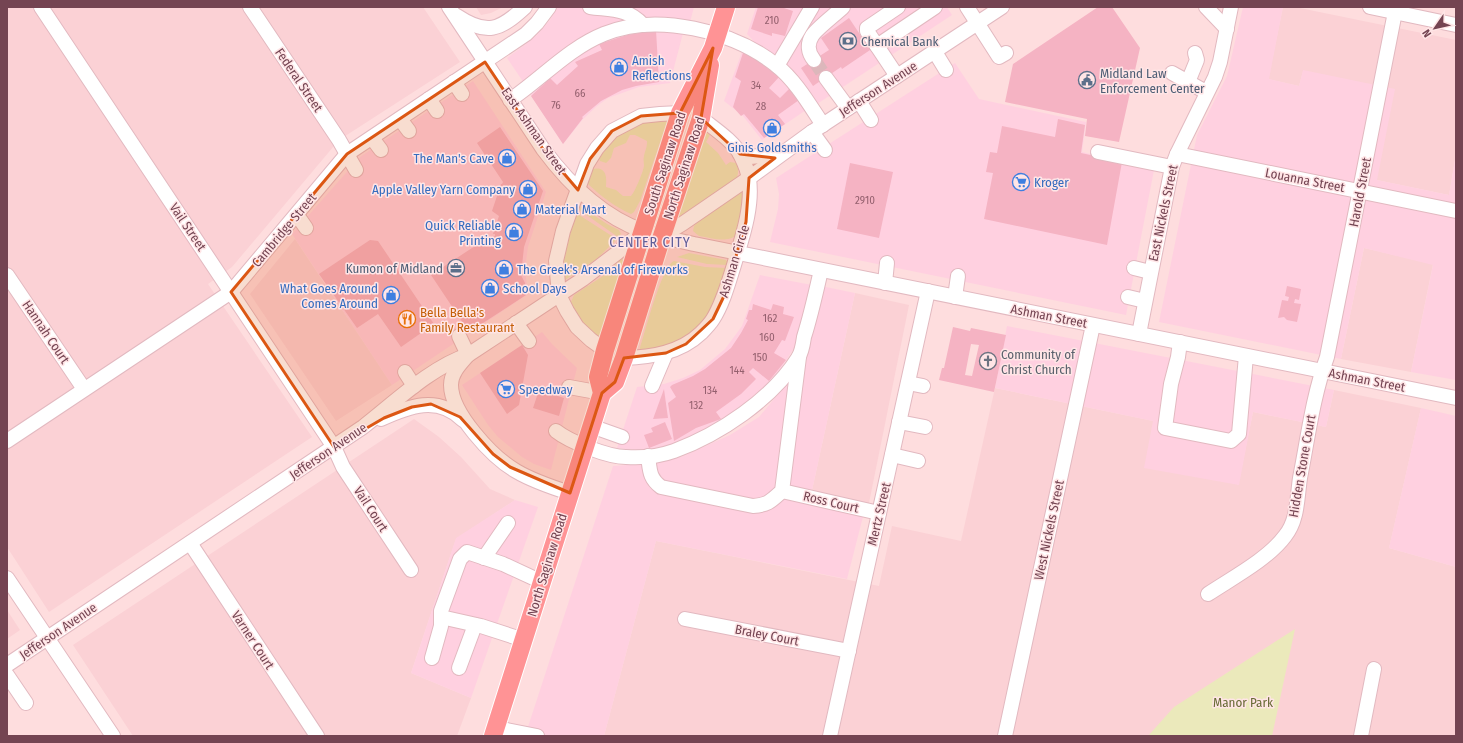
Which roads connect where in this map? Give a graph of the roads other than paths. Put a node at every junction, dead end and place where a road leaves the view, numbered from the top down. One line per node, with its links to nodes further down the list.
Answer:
1 (41, 7): 74 (street, Vail Street)
2 (250, 7): 52 (street, Federal Street)
3 (525, 7): 16 (street)
4 (549, 7): 28 (street, Cambridge Street)
5 (590, 7): 20 (street)
6 (726, 7): 22 (main road, South Saginaw Road)
7 (843, 7): 27 (street)
8 (898, 7): 23 (street)
9 (935, 7): 23 (street)
10 (967, 7): 18 (street)
11 (1002, 7): 18 (street, Jefferson Avenue)
12 (1206, 7): 21 (street)
13 (1231, 7): 21 (street, East Nickels Street)
14 (1370, 7): 17 (street)
15 (809, 8): 29 (street)
16 (452, 10): 28 (street, East Ashman Street)
17 (1395, 12): 19 (street); 59 (street, Harold Street)
18 (977, 23): 24 (street, Jefferson Avenue); 26 (street)
19 (1456, 24)
20 (643, 25): 22 (street); 39 (street)
21 (1227, 29): 36 (street, East Nickels Street)
22 (715, 42): 29 (street); 42 (main road, South Saginaw Road); 43 (main road, North Saginaw Road)
23 (877, 46): 32 (street)
24 (935, 52): 30 (street); 32 (street, Jefferson Avenue)
25 (1194, 52): 35 (street)
26 (1006, 53)
27 (814, 60)
28 (485, 62): 34 (street, Cambridge Street); 39 (street, East Ashman Street)
29 (777, 66): 46 (street)
30 (946, 70)
31 (1172, 73): 35 (street)
32 (897, 76): 40 (street, Jefferson Avenue)
33 (826, 78): 40 (street)
34 (454, 82): 37 (street); 38 (street, Cambridge Street)
35 (1188, 82): 36 (street)
36 (1206, 92): 55 (street, East Nickels Street)
37 (462, 94)
38 (429, 99): 41 (street); 44 (street, Cambridge Street)
39 (510, 100): 58 (street, East Ashman Street)
40 (853, 105): 45 (street); 46 (street, Jefferson Avenue)
41 (437, 112)
42 (680, 113): 58 (street); 63 (main road, South Saginaw Road)
43 (701, 118): 53 (street, Ashman Circle); 64 (main road, North Saginaw Road)
44 (400, 119): 47 (street); 48 (street, Cambridge Street)
45 (871, 120)
46 (817, 129): 50 (street); 54 (street, Jefferson Avenue)
47 (409, 131)
48 (372, 138): 49 (street); 52 (street, Cambridge Street)
49 (381, 150)
50 (825, 150)
51 (1098, 152): 55 (street, Louanna Street)
52 (347, 154): 56 (street, Federal Street); 61 (street, Cambridge Street)
53 (740, 154): 54 (street); 57 (street, Ashman Circle)
54 (775, 158): 57 (street, Jefferson Avenue)
55 (1174, 160): 59 (street, Louanna Street); 69 (street, East Nickels Street)
56 (356, 170)
57 (749, 178): 64 (street, Jefferson Avenue); 65 (street, Ashman Circle)
58 (578, 190): 63 (street, East Ashman Street); 75 (street)
59 (1360, 191): 60 (street, Louanna Street); 91 (street, Harold Street)
60 (1456, 211)
61 (297, 214): 62 (street); 74 (street, Cambridge Street)
62 (306, 228)
63 (643, 231): 64 (street, Ashman Street); 75 (street, Jefferson Avenue); 85 (main road, North Saginaw Road)
64 (662, 236): 65 (street, Ashman Street); 90 (main road, North Saginaw Road)
65 (738, 253): 68 (street, Ashman Street); 86 (street, Ashman Circle)
66 (887, 262): 72 (street)
67 (1134, 268): 69 (street)
68 (821, 270): 72 (street, Ashman Street); 88 (street)
69 (1150, 272): 78 (street, East Nickels Street)
70 (7, 275): 98 (street, Hannah Court)
71 (958, 276): 76 (street)
72 (884, 283): 73 (street, Ashman Street)
73 (928, 291): 76 (street, Ashman Street); 93 (street, Mertz Street)
74 (231, 292): 98 (street, Cambridge Street); 110 (street, Vail Street)
75 (559, 295): 79 (street, Jefferson Avenue); 85 (street)
76 (955, 297): 80 (street, Ashman Street)
77 (1128, 297): 78 (street)
78 (1145, 301): 81 (street, East Nickels Street)
79 (516, 323): 83 (street); 87 (street, Jefferson Avenue)
80 (1093, 325): 81 (street, Ashman Street); 141 (street, West Nickels Street)
81 (1138, 334): 84 (street, Ashman Street)
82 (459, 336): 87 (street)
83 (529, 341)
84 (1180, 342): 89 (street, Ashman Street); 89 (street)
85 (605, 350): 99 (main road, North Saginaw Road)
86 (666, 353): 90 (street, Ashman Circle); 95 (street)
87 (468, 355): 94 (street, Jefferson Avenue); 105 (street)
88 (799, 356): 112 (street); 114 (street)
89 (1246, 356): 91 (street, Ashman Street)
90 (624, 358): 99 (main road, North Saginaw Road)
91 (1322, 371): 100 (street, Ashman Street); 123 (street, Hidden Stone Court)
92 (405, 372): 94 (street)
93 (908, 383): 96 (street); 101 (street, Mertz Street)
94 (414, 386): 103 (street, Jefferson Avenue)
95 (652, 386)
96 (923, 386)
97 (569, 387): 99 (street)
98 (84, 390): 108 (street, Cambridge Street)
99 (602, 393): 102 (main road, North Saginaw Road)
100 (1456, 398)
101 (899, 422): 104 (street); 111 (street, Mertz Street)
102 (592, 426): 107 (street); 109 (main road, North Saginaw Road)
103 (363, 427): 105 (street); 110 (street, Jefferson Avenue)
104 (925, 427)
105 (470, 428): 115 (street)
106 (556, 431): 109 (street)
107 (622, 437)
108 (7, 441)
109 (586, 446): 112 (street); 115 (main road, North Saginaw Road)
110 (334, 447): 118 (street, Jefferson Avenue); 120 (street, Vail Court)
111 (892, 455): 113 (street); 116 (street, Mertz Street)
112 (648, 456): 114 (street)
113 (918, 461)
114 (782, 491): 116 (street, Ross Court)
115 (570, 494): 122 (main road, North Saginaw Road)
116 (879, 513): 129 (street, Mertz Street)
117 (508, 523): 119 (street)
118 (190, 543): 127 (street, Jefferson Avenue); 138 (street, Varner Court)
119 (484, 558): 122 (street); 124 (street)
120 (411, 570)
121 (7, 578): 127 (street)
122 (542, 582): 128 (main road, North Saginaw Road)
123 (1208, 594)
124 (441, 617): 126 (street); 130 (street)
125 (685, 619): 129 (street, Braley Court)
126 (475, 625): 128 (street); 132 (street)
127 (47, 638): 131 (street, Jefferson Avenue); 137 (street)
128 (524, 640): 136 (main road, North Saginaw Road)
129 (849, 651): 140 (street, Mertz Street)
130 (432, 658)
131 (7, 665)
132 (460, 668)
133 (1374, 669): 142 (street)
134 (7, 675): 135 (street)
135 (26, 703)
136 (495, 732): 139 (street)
137 (113, 736)
138 (317, 736)
139 (537, 736)
140 (830, 736)
141 (1005, 736)
142 (1361, 736)

